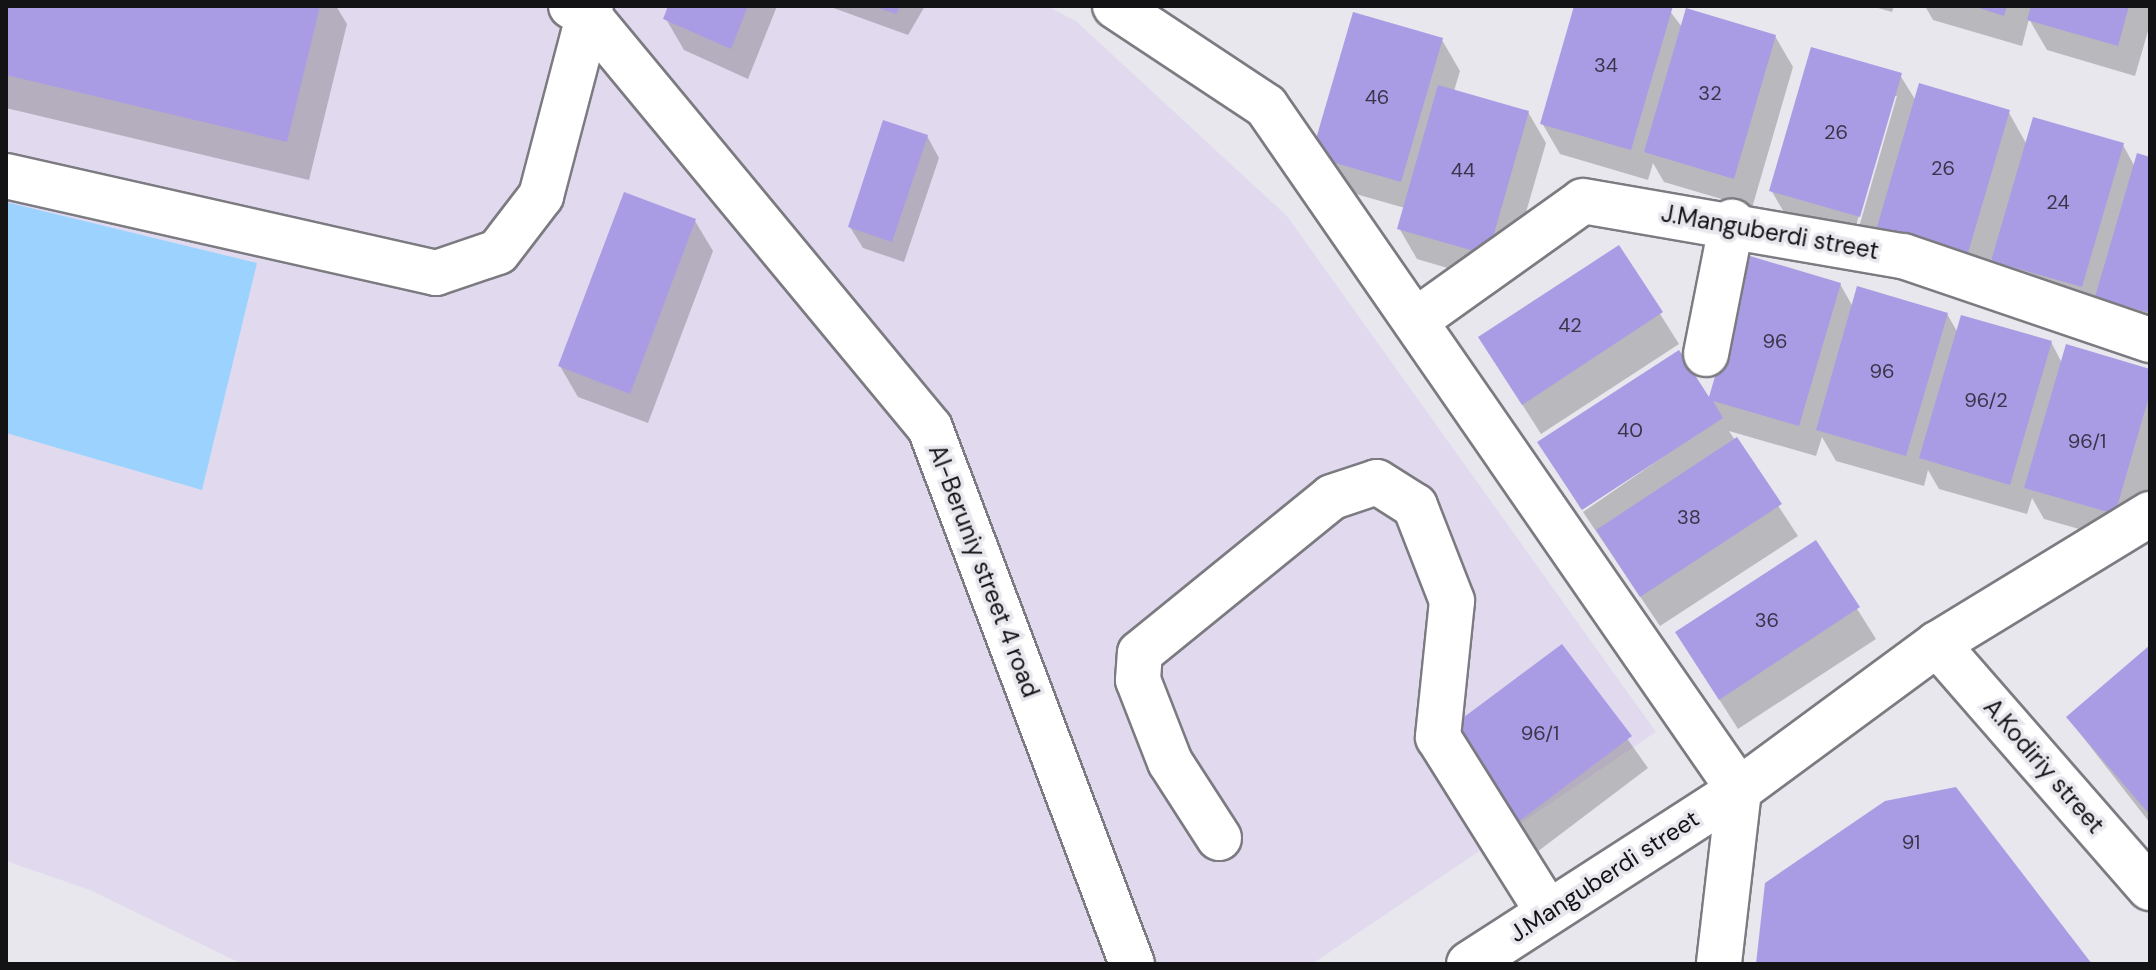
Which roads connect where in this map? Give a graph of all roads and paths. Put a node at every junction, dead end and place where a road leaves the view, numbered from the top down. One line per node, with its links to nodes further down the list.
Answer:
1 (1115, 6): 5 (street)
2 (584, 9): 3 (street); 14 (street, Al-Beruniy street 4 road)
3 (6, 176)
4 (1732, 222): 5 (street, J.Manguberdi street); 6 (street, J.Manguberdi street); 7 (street)
5 (1415, 321): 10 (street)
6 (2150, 340)
7 (1706, 354)
8 (2150, 514): 9 (street, J.Manguberdi street)
9 (1937, 644): 10 (street, J.Manguberdi street); 12 (street, A.Kodiriy street)
10 (1739, 790): 13 (street, J.Manguberdi street); 16 (street)
11 (1219, 838): 13 (street)
12 (2150, 888)
13 (1547, 911): 15 (street, J.Manguberdi street)
14 (1132, 964)
15 (1469, 964)
16 (1719, 964)

